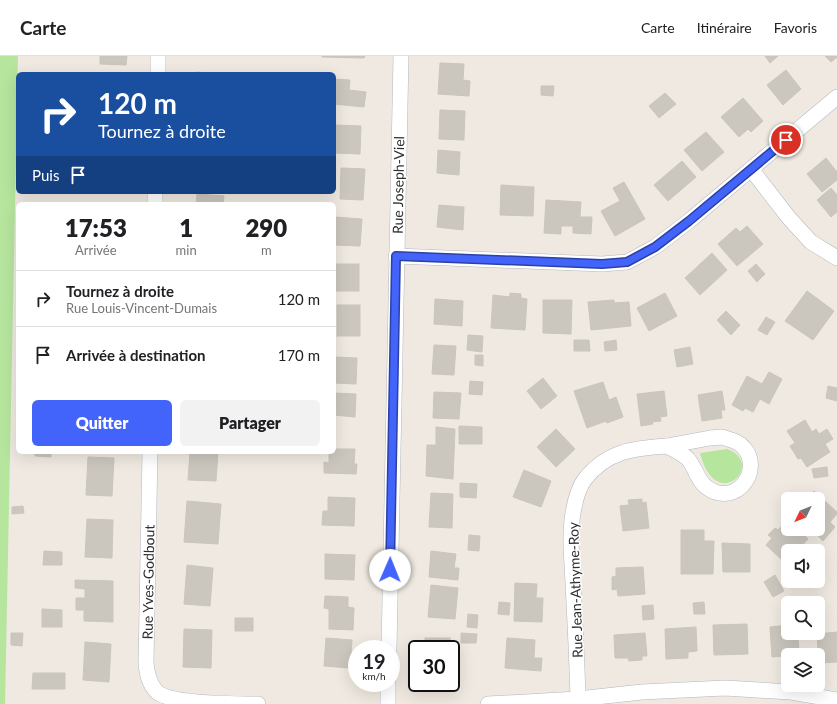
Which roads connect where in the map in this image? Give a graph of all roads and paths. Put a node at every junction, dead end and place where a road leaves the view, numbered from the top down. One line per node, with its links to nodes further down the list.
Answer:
1 (158, 56): 3 (street)
2 (401, 56): 6 (street, Rue Joseph-Viel)
3 (158, 72)
4 (837, 97): 5 (street)
5 (751, 169): 6 (street); 7 (street)
6 (396, 256): 10 (street, Rue Joseph-Viel)
7 (837, 258)
8 (667, 446): 8 (street, Rue Jean-Athyme-Roy); 12 (street, Rue Jean-Athyme-Roy)
9 (150, 454): 14 (street, Rue Yves-Godbout)
10 (389, 640)
11 (388, 692): 15 (street)
12 (578, 699): 13 (street); 16 (street)
13 (837, 700)
14 (258, 704)
15 (388, 704)
16 (488, 704)

